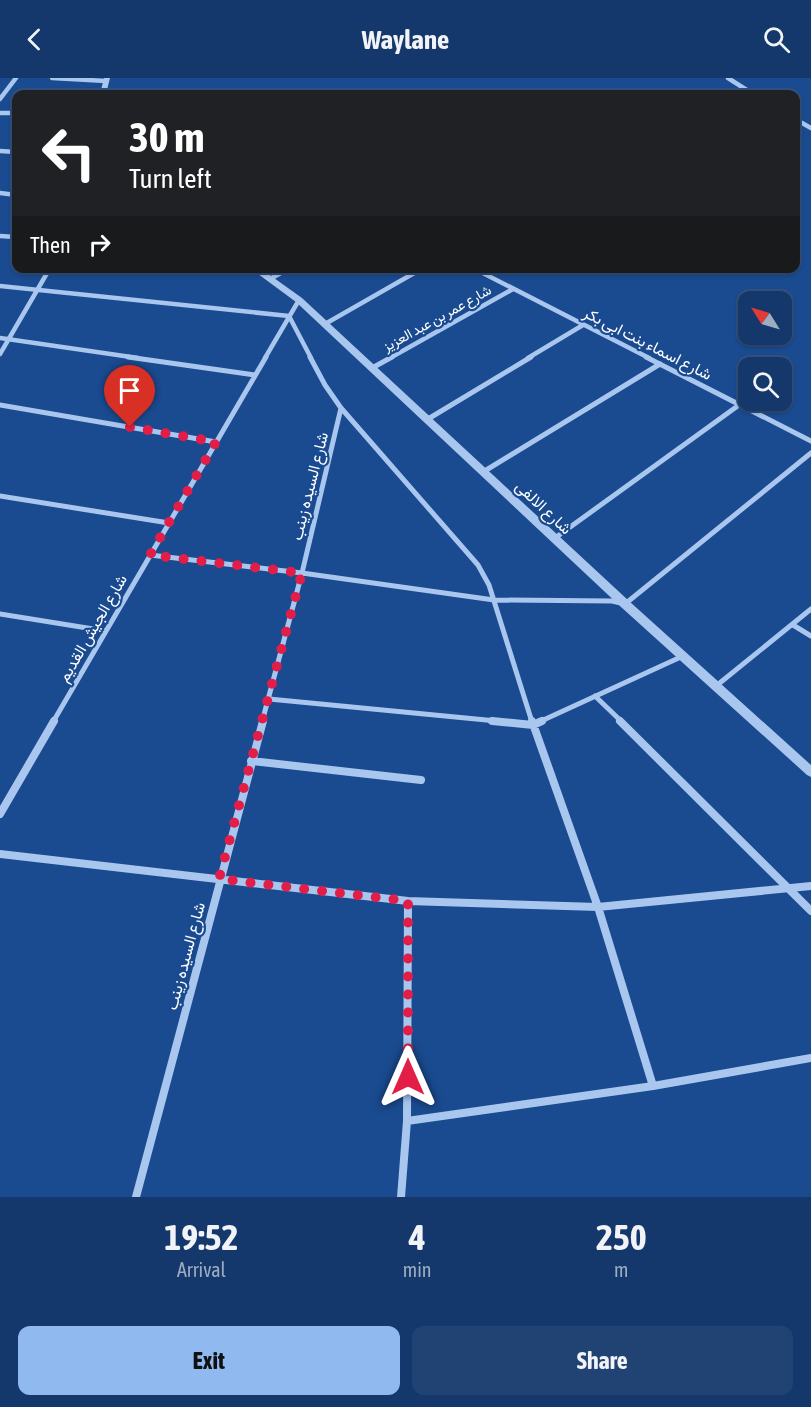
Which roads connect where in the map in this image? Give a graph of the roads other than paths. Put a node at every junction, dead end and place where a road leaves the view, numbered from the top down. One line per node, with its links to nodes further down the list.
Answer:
1 (16, 78): 6 (street)
2 (52, 78): 4 (street)
3 (728, 78): 5 (street)
4 (107, 79)
5 (747, 90)
6 (0, 99)
7 (47, 273): 14 (street)
8 (261, 273): 12 (street, شارع الالفى)
9 (281, 273): 12 (street)
10 (414, 273): 18 (street)
11 (483, 273): 15 (street, شارع اسماء بنت ابى بكر)
12 (270, 279): 16 (street, شارع الالفى)
13 (0, 286): 14 (street)
14 (38, 289): 17 (street); 21 (street)
15 (513, 289): 19 (street, شارع اسماء بنت ابى بكر); 24 (street, شارع عمر بن عبد العزيز)
16 (299, 300): 17 (street, شارع الجيش القديم); 18 (street, شارع الالفى)
17 (289, 316): 25 (street, شارع الجيش القديم); 29 (street)
18 (325, 324): 24 (street, شارع الالفى)
19 (583, 325): 23 (street, شارع اسماء بنت ابى بكر); 31 (street)
20 (0, 338): 21 (street)
21 (9, 339): 22 (street); 25 (street)
22 (0, 354)
23 (660, 364): 26 (street, شارع اسماء بنت ابى بكر); 35 (street)
24 (372, 368): 31 (street, شارع الالفى)
25 (255, 375): 33 (street, شارع الجيش القديم)
26 (738, 404)
27 (0, 405): 33 (street)
28 (738, 406): 38 (street)
29 (341, 408): 40 (street, شارع السيده زينب); 41 (street)
30 (751, 411): 32 (street, شارع اسماء بنت ابى بكر)
31 (428, 419): 35 (street, شارع الالفى)
32 (811, 441)
33 (216, 442): 37 (street, شارع الجيش القديم)
34 (811, 453): 42 (street)
35 (483, 472): 38 (street, شارع الالفى)
36 (0, 496): 37 (street)
37 (169, 523): 39 (street, شارع الجيش القديم)
38 (555, 538): 42 (street, شارع الالفى)
39 (150, 555): 40 (street); 46 (street, شارع الجيش القديم)
40 (302, 573): 41 (street); 51 (street, شارع السيده زينب)
41 (494, 600): 42 (street); 52 (street)
42 (625, 604): 48 (street, شارع الالفى)
43 (811, 609): 45 (street)
44 (0, 614): 46 (street)
45 (793, 626): 47 (street); 49 (street)
46 (106, 631): 56 (street, شارع الجيش القديم)
47 (811, 636)
48 (683, 656): 49 (street, شارع الالفى); 50 (street)
49 (716, 686): 54 (street, شارع الالفى)
50 (595, 696): 52 (street); 60 (street)
51 (269, 699): 52 (street); 53 (street, شارع السيده زينب)
52 (533, 725): 62 (street)
53 (251, 761): 55 (street); 58 (street, شارع السيده زينب)
54 (811, 772)
55 (421, 780)
56 (0, 814)
57 (0, 854): 58 (street)
58 (219, 879): 61 (street); 67 (street, شارع السيده زينب)
59 (811, 886): 60 (street)
60 (789, 889): 62 (street); 63 (street)
61 (408, 901): 62 (street); 66 (street)
62 (598, 907): 65 (street)
63 (811, 910)
64 (811, 1058): 65 (street)
65 (653, 1086): 66 (street)
66 (407, 1121): 68 (street)
67 (136, 1197)
68 (401, 1197)

